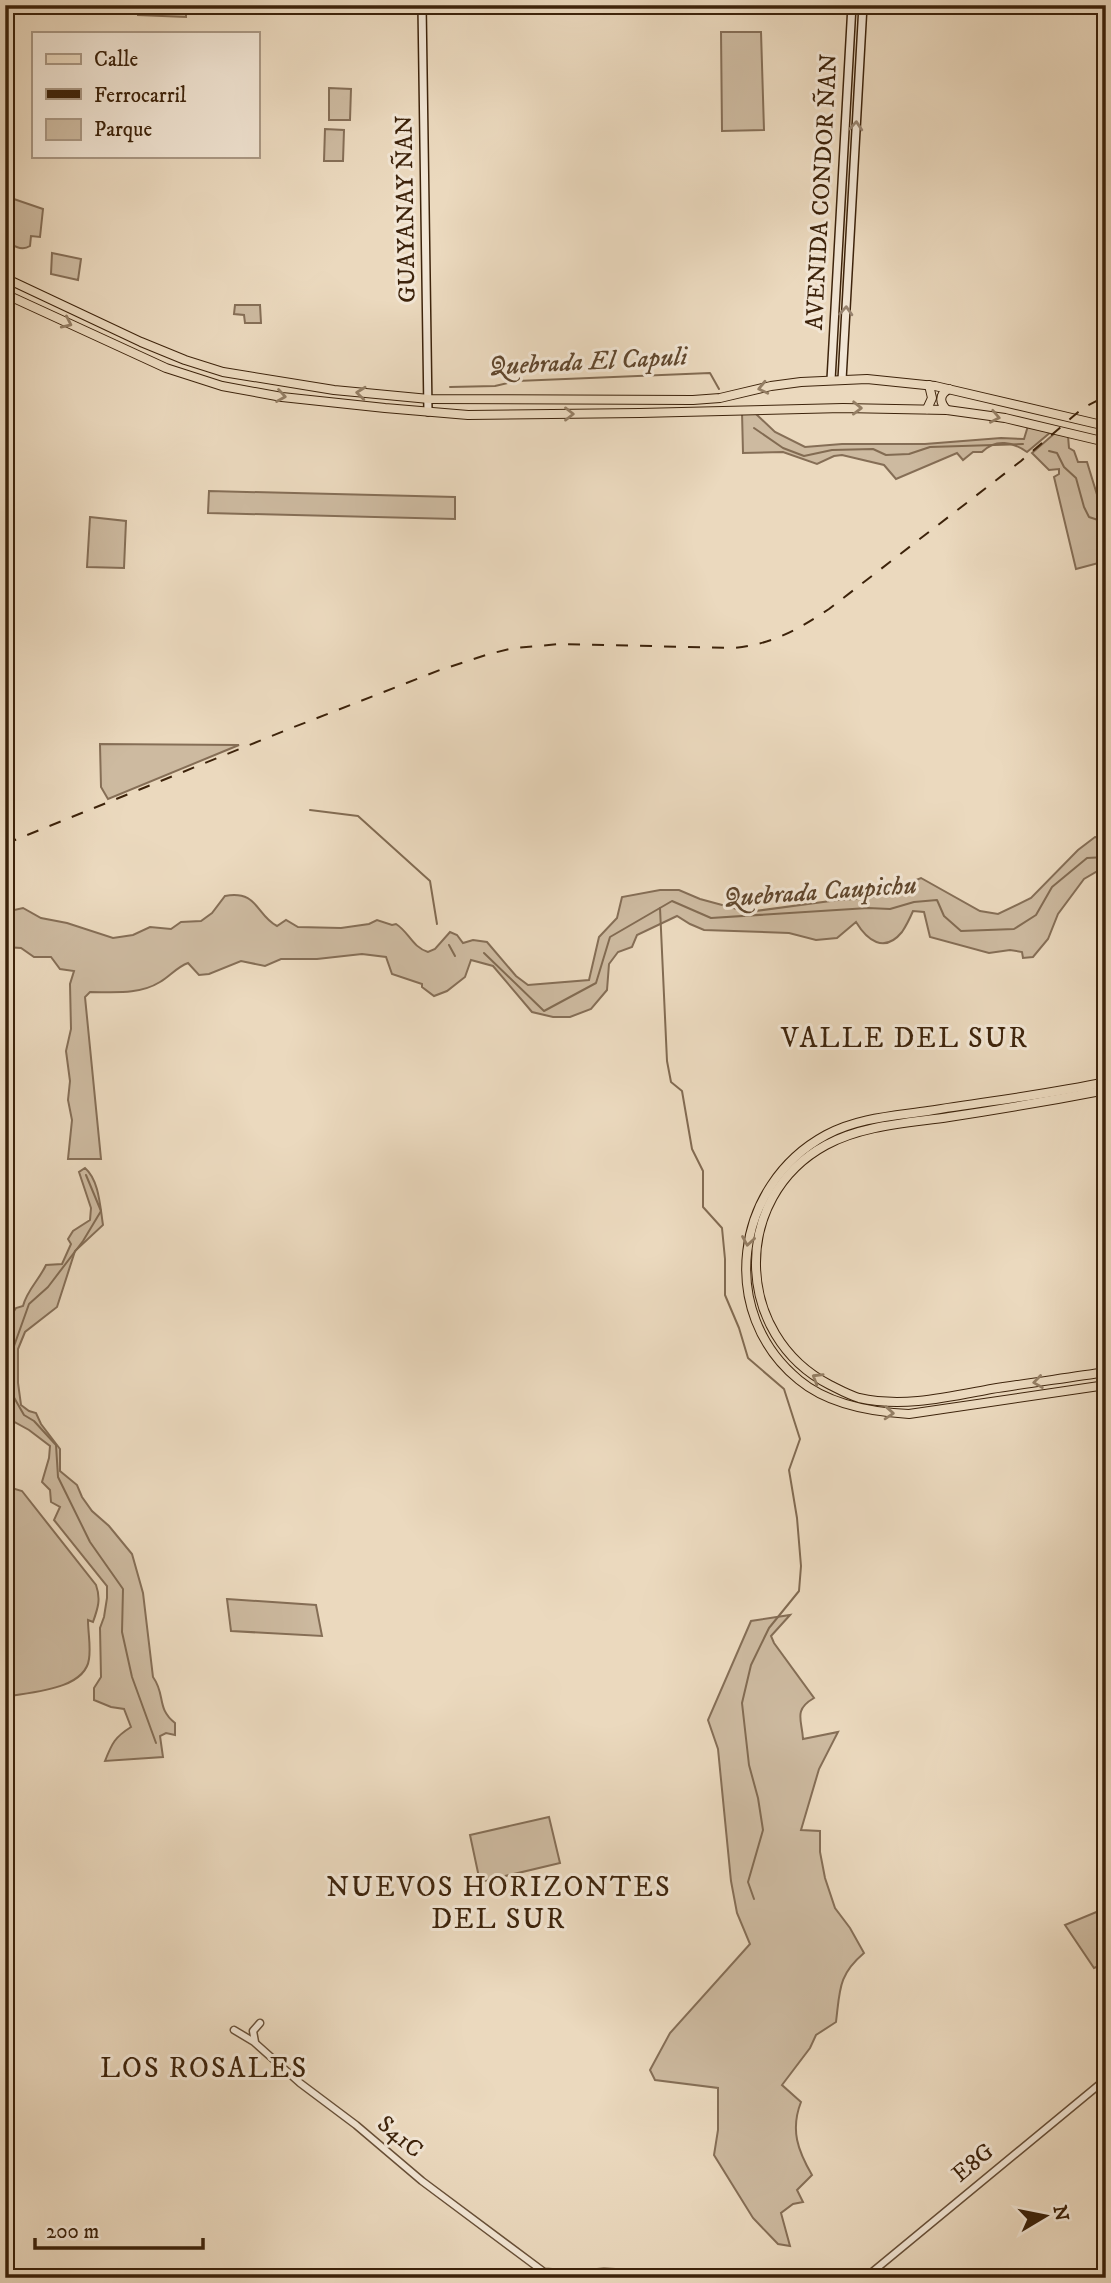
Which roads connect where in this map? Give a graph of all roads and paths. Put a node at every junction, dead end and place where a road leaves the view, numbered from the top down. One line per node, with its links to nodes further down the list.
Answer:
1 (422, 5): 10 (main road, GUAYANAY ÑAN)
2 (852, 5): 6 (main road, AVENIDA CONDOR ÑAN)
3 (863, 5): 7 (main road, AVENIDA CONDOR ÑAN, one-way to 3)
4 (5, 278): 10 (main road, one-way to 4)
5 (5, 294): 13 (main road, one-way to 13)
6 (831, 380): 7 (main road); 10 (main road, one-way to 10)
7 (842, 380): 8 (main road)
8 (929, 385): 9 (main road); 11 (main road)
9 (948, 389): 12 (main road); 14 (main road)
10 (429, 399): 13 (main road, GUAYANAY ÑAN)
11 (927, 409): 12 (main road); 13 (main road, one-way to 11)
12 (947, 410): 15 (main road, one-way to 15)
13 (428, 412)
14 (1106, 426)
15 (1106, 442)
16 (1106, 1082): 19 (main road, one-way to 19)
17 (1106, 1090): 18 (main road, one-way to 17)
18 (1106, 1372)
19 (1106, 1385)
20 (260, 2023): 22 (street)
21 (234, 2030): 22 (street, S41C)
22 (256, 2044): 24 (street, S41C)
23 (1106, 2079): 25 (street, E8G)
24 (637, 2278)
25 (865, 2278)

